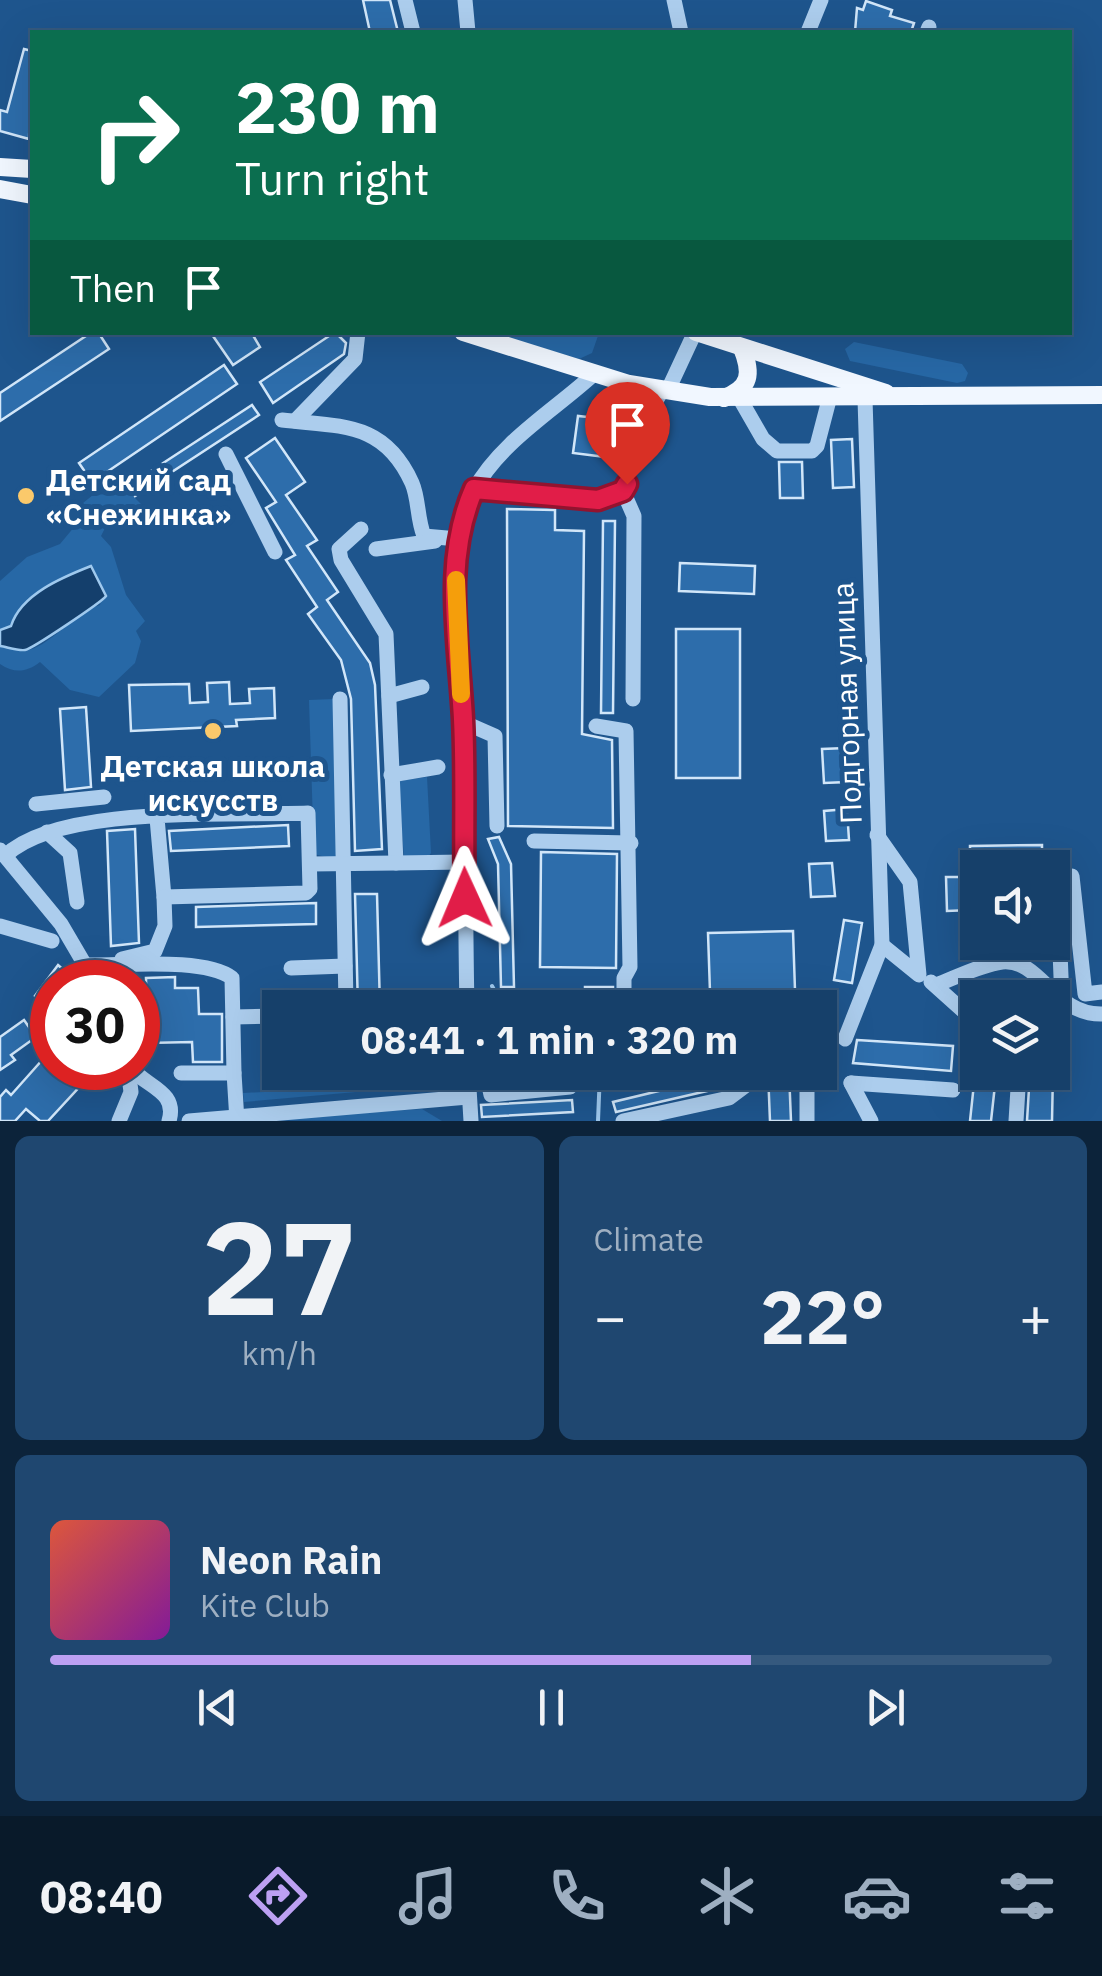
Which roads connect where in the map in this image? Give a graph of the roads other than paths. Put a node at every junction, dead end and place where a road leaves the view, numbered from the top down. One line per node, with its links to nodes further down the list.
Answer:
1 (405, 0): 5 (street)
2 (465, 0): 6 (street)
3 (674, 0): 7 (street)
4 (821, 0): 8 (street)
5 (412, 30)
6 (468, 30)
7 (682, 30)
8 (809, 30)
9 (0, 167): 10 (main road)
10 (30, 168)
11 (0, 189): 12 (main road)
12 (30, 192)
13 (358, 335): 29 (street)
14 (473, 335): 18 (main road)
15 (693, 335): 19 (street)
16 (712, 335): 17 (main road)
17 (740, 340): 21 (main road); 22 (main road)
18 (595, 373): 19 (main road); 26 (street)
19 (666, 389): 22 (main road); 27 (street)
20 (1102, 395): 21 (main road)
21 (904, 398): 23 (main road)
22 (732, 399): 24 (main road); 24 (street)
23 (865, 399): 24 (main road); 45 (street, Подгорная улица)
24 (830, 400)
25 (226, 454): 31 (street)
26 (474, 489): 27 (street); 29 (street)
27 (623, 491): 35 (street)
28 (361, 530): 33 (street)
29 (451, 539): 30 (street); 36 (street)
30 (376, 549)
31 (275, 552)
32 (422, 687): 33 (street)
33 (389, 696): 39 (street)
34 (340, 699): 51 (street)
35 (633, 700)
36 (463, 722): 43 (street); 49 (street)
37 (596, 726): 47 (street)
38 (438, 767): 39 (street)
39 (391, 775): 52 (street)
40 (104, 797): 41 (street)
41 (36, 804)
42 (157, 818): 44 (street); 50 (street); 53 (street)
43 (496, 826)
44 (47, 832): 48 (street); 54 (street)
45 (877, 835): 57 (street, Подгорная улица); 63 (street)
46 (534, 841): 47 (street)
47 (632, 842): 69 (street)
48 (3, 853): 58 (street)
49 (464, 862): 52 (street); 68 (street)
50 (310, 864): 51 (street); 53 (street)
51 (342, 864): 52 (street); 60 (street)
52 (396, 864)
53 (164, 897): 59 (street)
54 (77, 902)
55 (0, 926): 56 (street)
56 (52, 941)
57 (882, 946): 63 (street); 76 (street, Подгорная улица)
58 (84, 960)
59 (125, 960)
60 (345, 966): 61 (street); 67 (street)
61 (291, 968)
62 (160, 972): 75 (street)
63 (919, 975): 66 (street)
64 (1039, 980): 66 (street)
65 (1063, 980): 70 (street)
66 (936, 985): 72 (street)
67 (346, 990)
68 (467, 990)
69 (624, 990)
70 (1102, 992)
71 (1070, 1006): 73 (street)
72 (960, 1007)
73 (1102, 1014)
74 (262, 1016): 75 (street)
75 (232, 1017): 78 (street)
76 (845, 1039)
77 (181, 1073): 78 (street)
78 (234, 1074): 90 (street)
79 (159, 1090): 87 (street)
80 (468, 1090): 88 (street)
81 (490, 1090): 82 (street)
82 (540, 1090)
83 (740, 1090): 94 (street)
84 (807, 1090): 95 (street)
85 (953, 1090): 96 (street)
86 (1018, 1090): 97 (street)
87 (162, 1092): 89 (street); 91 (street); 92 (street)
88 (468, 1097): 90 (street); 93 (street)
89 (126, 1113)
90 (237, 1118): 91 (street)
91 (195, 1119)
92 (169, 1121)
93 (470, 1121)
94 (623, 1121)
95 (807, 1121)
96 (871, 1121)
97 (1016, 1121)

